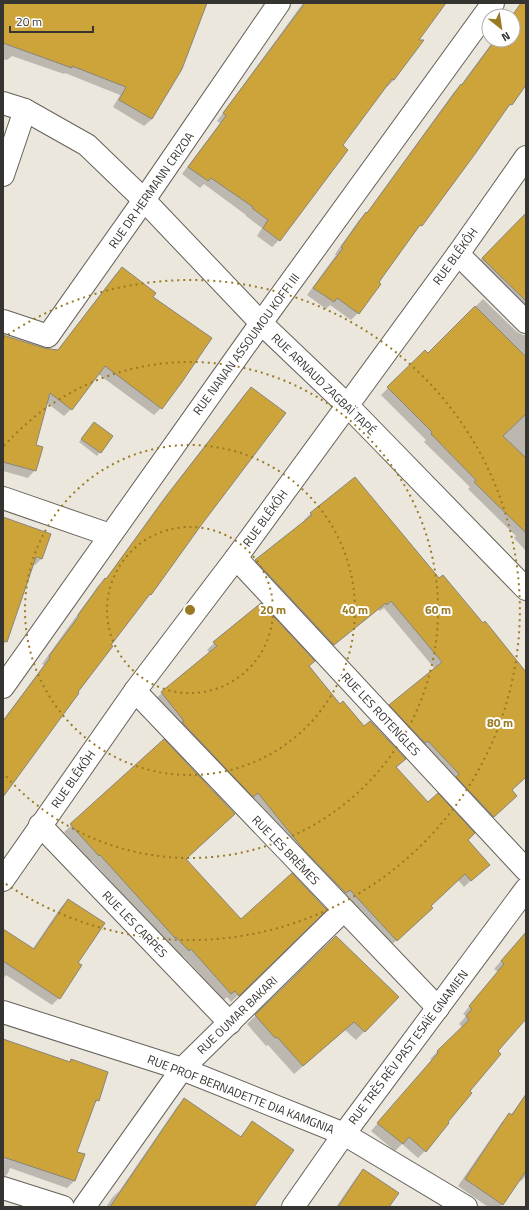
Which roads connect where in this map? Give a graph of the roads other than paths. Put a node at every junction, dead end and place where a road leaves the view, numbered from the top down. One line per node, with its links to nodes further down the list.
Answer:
1 (279, 3): 7 (street, RUE DR HERMANN CRIZOA)
2 (493, 3): 11 (street, RUE NANAN ASSOUMOU KOFFI III)
3 (3, 103): 4 (street, RUE ARNAUD ZAGBAÏ TAPÉ)
4 (25, 110): 6 (street); 7 (street, RUE ARNAUD ZAGBAÏ TAPÉ)
5 (526, 157): 8 (street, RUE BLÊKÔH)
6 (3, 175)
7 (144, 200): 9 (street, RUE DR HERMANN CRIZOA); 11 (street, RUE ARNAUD ZAGBAÏ TAPÉ)
8 (458, 254): 10 (street); 12 (street, RUE BLÊKÔH)
9 (3, 321)
10 (526, 322)
11 (261, 323): 12 (street, RUE ARNAUD ZAGBAÏ TAPÉ); 14 (street, RUE NANAN ASSOUMOU KOFFI III)
12 (347, 405): 15 (street, RUE BLÊKÔH); 16 (street, RUE ARNAUD ZAGBAÏ TAPÉ)
13 (3, 498): 14 (street)
14 (110, 535): 17 (street, RUE NANAN ASSOUMOU KOFFI III)
15 (236, 558): 18 (street, RUE BLÊKÔH); 20 (street, RUE LES ROTENGLES)
16 (526, 589)
17 (3, 687)
18 (135, 691): 19 (street, RUE BLÊKÔH); 23 (street, RUE LES BRÈMES)
19 (40, 825): 21 (street, RUE BLÊKÔH); 26 (street, RUE LES CARPES)
20 (526, 870)
21 (3, 880)
22 (526, 889): 24 (street, RUE TRÈS RÉV PAST ESAÏE GNAMIEN)
23 (344, 910): 24 (street, RUE LES BRÈMES); 26 (street, RUE OUMAR BAKARI)
24 (438, 1008): 28 (street, RUE TRÈS RÉV PAST ESAÏE GNAMIEN)
25 (3, 1012): 27 (street, RUE PROF BERNADETTE DIA KAMGNIA)
26 (230, 1023): 27 (street, RUE OUMAR BAKARI)
27 (182, 1069): 28 (street, RUE PROF BERNADETTE DIA KAMGNIA); 31 (street, RUE OUMAR BAKARI)
28 (344, 1134): 32 (street, RUE TRÈS RÉV PAST ESAÏE GNAMIEN); 33 (street, RUE PROF BERNADETTE DIA KAMGNIA)
29 (3, 1188): 30 (street)
30 (64, 1207)
31 (84, 1207)
32 (293, 1207)
33 (466, 1207)

